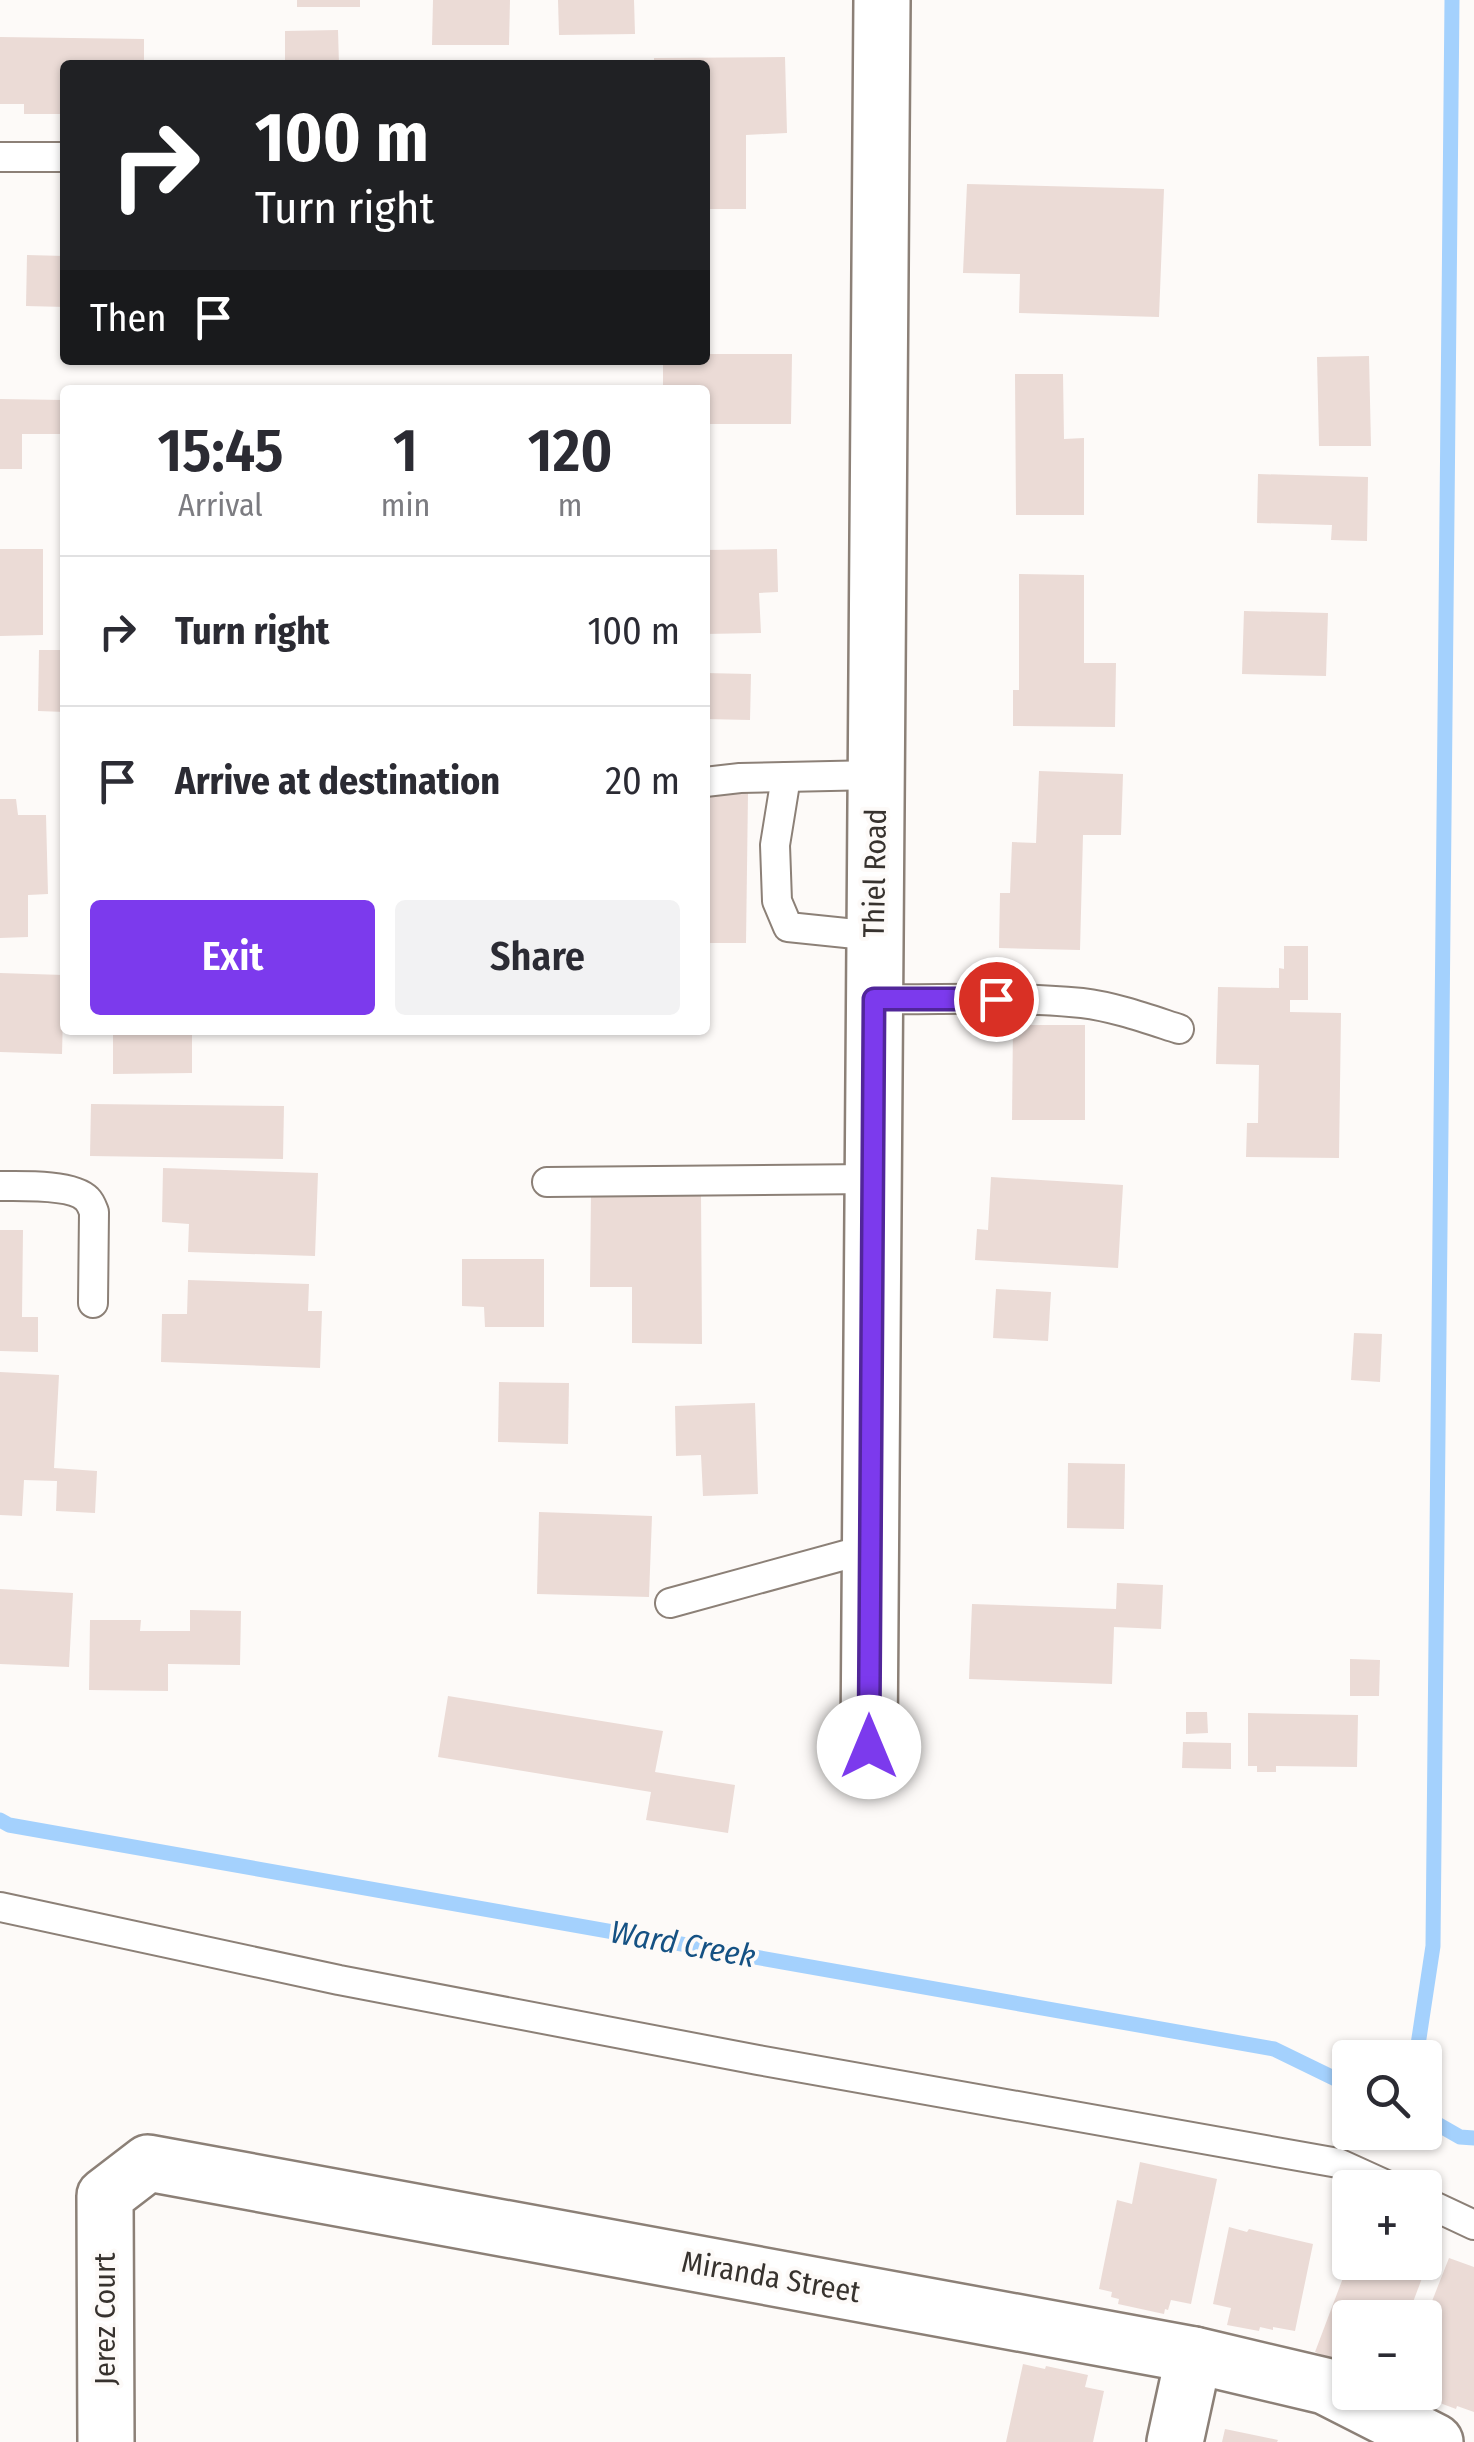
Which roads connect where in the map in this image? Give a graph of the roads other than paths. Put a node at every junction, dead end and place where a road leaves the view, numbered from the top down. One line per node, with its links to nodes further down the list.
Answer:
1 (882, 0): 4 (street, Thiel Road)
2 (0, 157): 3 (lane)
3 (60, 157)
4 (876, 775): 5 (lane); 7 (street, Thiel Road)
5 (786, 777): 6 (lane); 7 (lane)
6 (710, 782)
7 (875, 936): 8 (street, Thiel Road)
8 (874, 999): 9 (lane); 10 (street, Thiel Road)
9 (1179, 1029)
10 (872, 1179): 11 (lane); 14 (street, Thiel Road)
11 (547, 1182)
12 (0, 1186): 13 (lane)
13 (94, 1303)
14 (870, 1548): 15 (lane); 16 (street, Thiel Road)
15 (670, 1603)
16 (869, 1747)
17 (0, 1907): 18 (lane)
18 (1353, 2170)
19 (106, 2196): 22 (street, Miranda Street); 23 (street, Jerez Court)
20 (1442, 2210): 21 (lane)
21 (1474, 2225)
22 (1194, 2355): 24 (street); 25 (street, Miranda Street)
23 (106, 2442)
24 (1175, 2442)
25 (1435, 2442)

